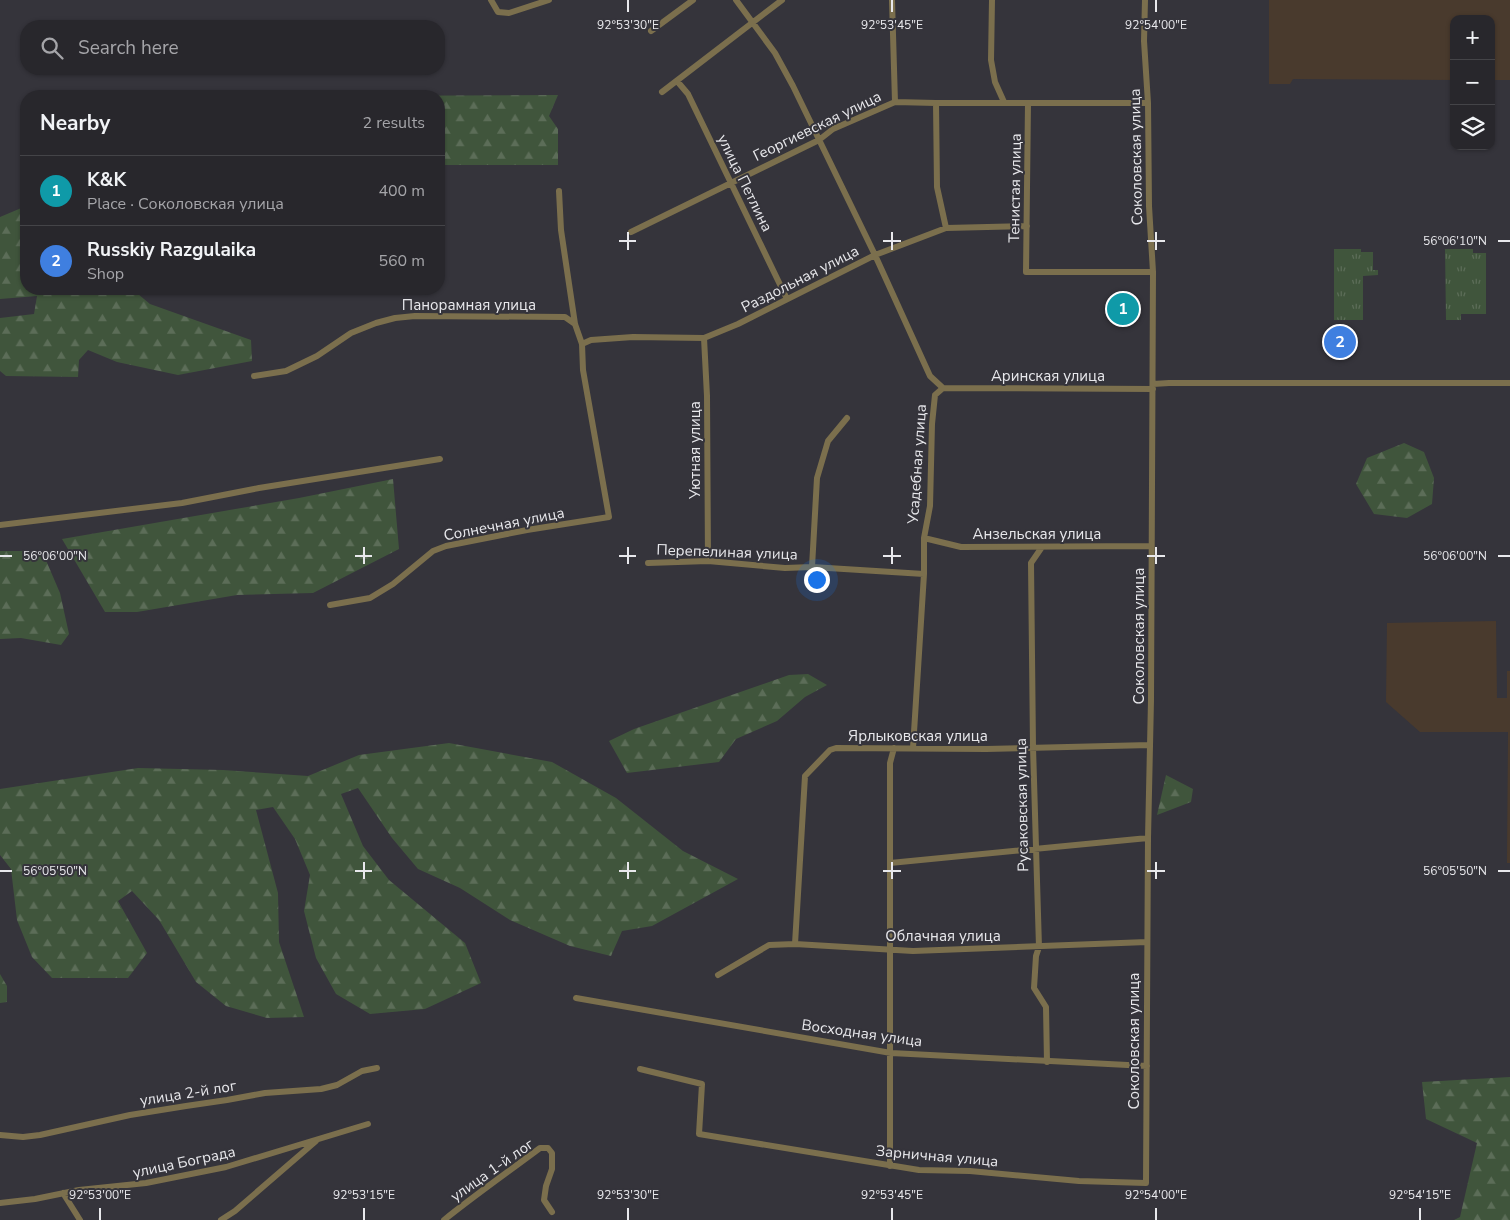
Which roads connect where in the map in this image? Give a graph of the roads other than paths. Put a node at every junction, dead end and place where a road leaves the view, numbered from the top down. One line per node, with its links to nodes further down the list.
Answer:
1 (491, 0): 2 (street)
2 (549, 0)
3 (693, 0): 10 (street)
4 (736, 0): 9 (street, Усадебная улица)
5 (782, 0): 9 (street)
6 (892, 0): 13 (street)
7 (992, 0): 14 (street)
8 (1145, 0): 15 (street, Соколовская улица)
9 (752, 22): 11 (street); 18 (street, Усадебная улица)
10 (651, 31)
11 (676, 81): 12 (street); 19 (street, улица Петлина)
12 (662, 92)
13 (895, 102): 16 (street, Георгиевская улица); 18 (street, Георгиевская улица)
14 (1004, 102): 16 (street, Георгиевская улица); 17 (street, Георгиевская улица)
15 (1148, 102): 17 (street, Георгиевская улица); 25 (street, Соколовская улица)
16 (936, 103): 22 (street)
17 (1028, 103): 21 (street, Тенистая улица)
18 (820, 140): 19 (street, Георгиевская улица); 24 (street, Усадебная улица)
19 (731, 183): 23 (street, Георгиевская улица); 26 (street, улица Петлина)
20 (560, 191): 27 (street)
21 (1026, 226): 22 (street, Раздольная улица); 25 (street, Тенистая улица)
22 (946, 228): 24 (street, Раздольная улица)
23 (631, 232)
24 (875, 255): 26 (street, Раздольная улица); 33 (street, Усадебная улица)
25 (1153, 272): 32 (street, Соколовская улица)
26 (787, 299): 28 (street, Раздольная улица)
27 (575, 324): 29 (street); 30 (street, Панорамная улица)
28 (704, 338): 29 (street, Раздольная улица); 40 (street, Уютная улица)
29 (582, 344): 44 (street, Солнечная улица)
30 (254, 376)
31 (1510, 383): 32 (street, Аринская улица)
32 (1153, 387): 33 (street, Аринская улица); 38 (street, Соколовская улица)
33 (943, 388): 37 (street, Усадебная улица)
34 (847, 418): 42 (street)
35 (440, 459): 36 (street)
36 (0, 525)
37 (924, 538): 39 (street, Анзельская улица); 43 (street, Усадебная улица)
38 (1151, 546): 39 (street, Анзельская улица); 45 (street, Соколовская улица)
39 (1042, 547): 46 (street, Русаковская улица)
40 (708, 561): 41 (street, Перепелиная улица); 42 (street, Перепелиная улица)
41 (648, 562)
42 (812, 567): 43 (street, Перепелиная улица)
43 (924, 574): 48 (street, Усадебная улица)
44 (330, 605)
45 (1150, 745): 46 (street, Ярлыковская улица); 49 (street, Соколовская улица)
46 (1033, 747): 48 (street, Ярлыковская улица); 50 (street, Русаковская улица)
47 (894, 748): 48 (street, Ярлыковская улица); 51 (street); 53 (street, Ярлыковская улица)
48 (913, 748)
49 (1148, 838): 50 (street); 52 (street, Соколовская улица)
50 (1035, 849): 51 (street); 54 (street, Русаковская улица)
51 (890, 863): 55 (street)
52 (1147, 942): 54 (street, Облачная улица); 60 (street, Соколовская улица)
53 (795, 944): 55 (street, Облачная улица); 56 (street, Облачная улица)
54 (1039, 947): 55 (street, Облачная улица); 59 (street, Русаковская улица)
55 (891, 949): 58 (street)
56 (718, 975)
57 (576, 998): 58 (street, Восходная улица)
58 (891, 1053): 59 (street, Восходная улица); 66 (street)
59 (1047, 1062): 60 (street, Восходная улица)
60 (1147, 1066): 67 (street, Соколовская улица)
61 (377, 1068): 64 (street, улица 2-й лог)
62 (640, 1069): 66 (street, Зарничная улица)
63 (368, 1124): 65 (street, улица Бограда)
64 (0, 1136)
65 (319, 1138): 68 (street, улица Бограда); 72 (street)
66 (890, 1166): 67 (street, Зарничная улица)
67 (1146, 1183)
68 (63, 1193): 69 (street, улица Бограда); 71 (street)
69 (0, 1202)
70 (552, 1212): 73 (street, улица 1-й лог)
71 (80, 1220)
72 (221, 1220)
73 (444, 1220)

